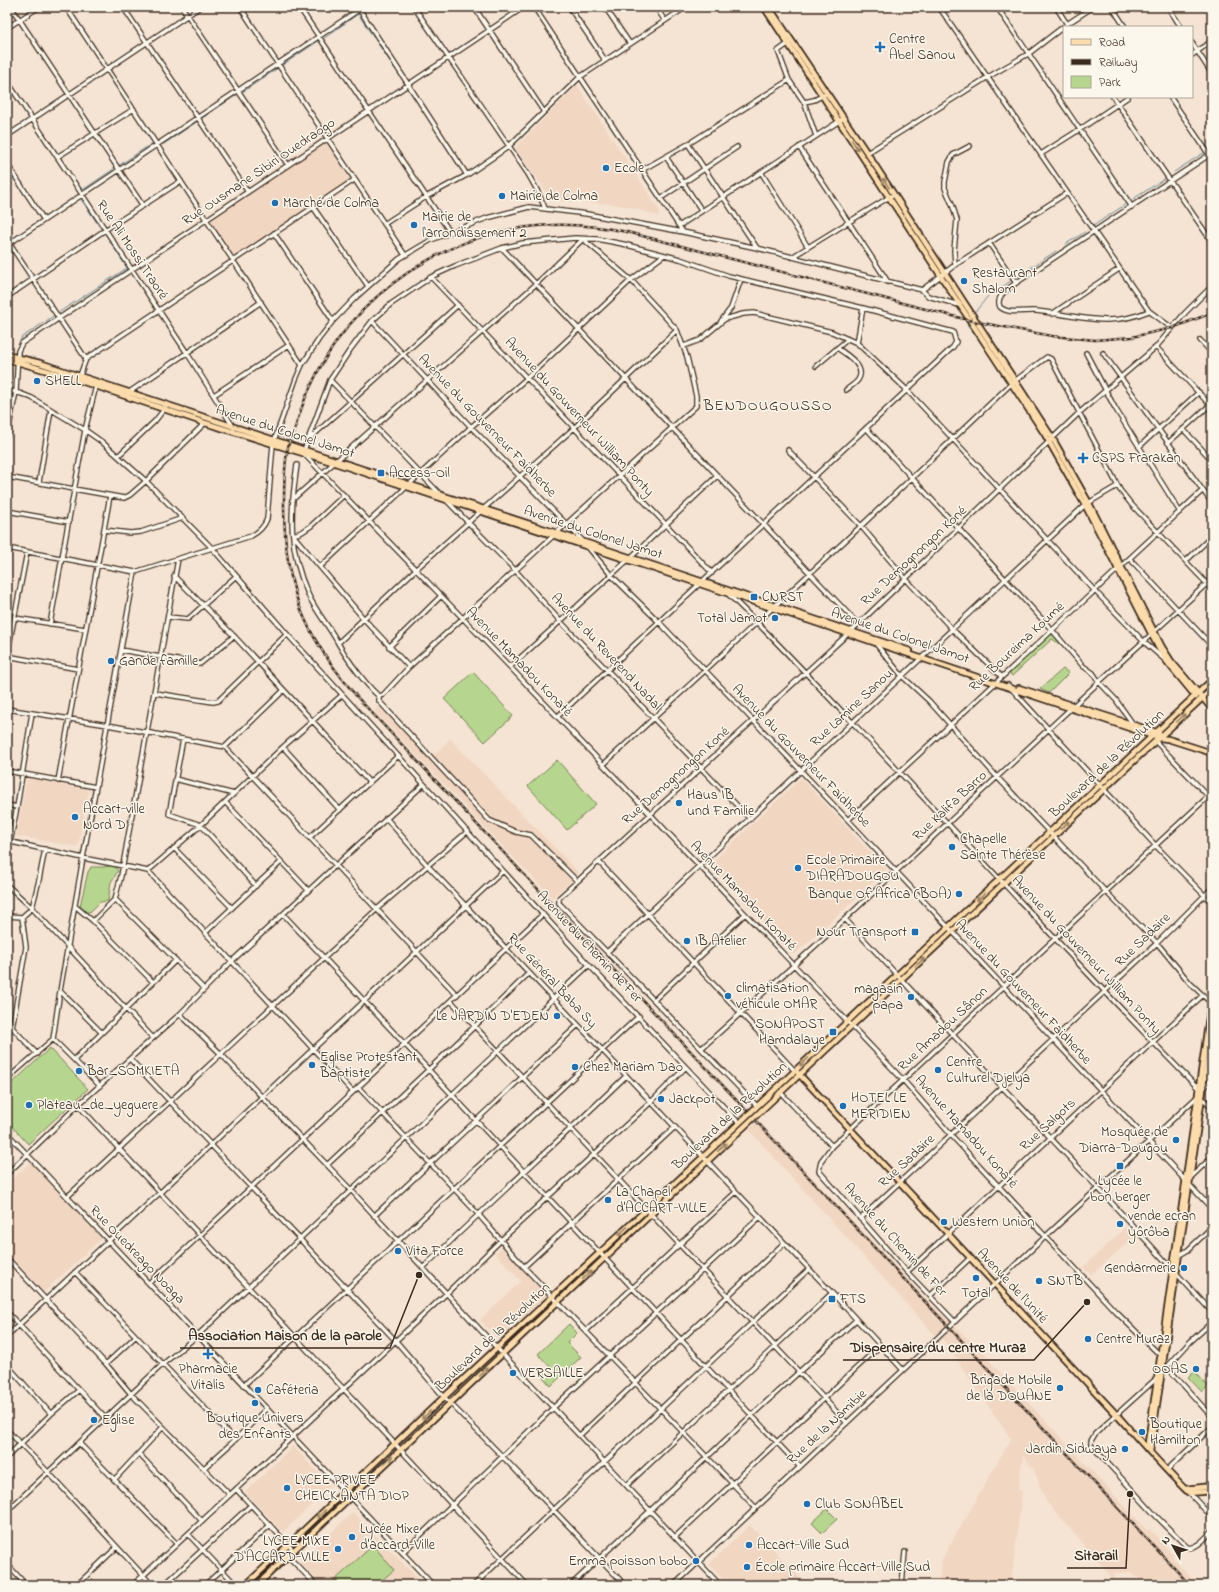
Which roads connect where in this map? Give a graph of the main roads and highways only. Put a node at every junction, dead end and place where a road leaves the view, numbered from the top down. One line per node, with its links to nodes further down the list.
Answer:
1 (766, 7): 2 (main road)
2 (841, 120): 3 (main road, one-way to 3); 3 (main road, one-way to 2)
3 (892, 196): 4 (main road)
4 (943, 274): 9 (main road); 9 (main road)
5 (7, 355): 7 (main road, Avenue du Colonel Jamot)
6 (7, 359): 7 (main road, Avenue du Colonel Jamot)
7 (18, 359): 8 (main road, Avenue du Colonel Jamot)
8 (78, 378): 10 (main road, Avenue du Colonel Jamot); 10 (main road, Avenue du Colonel Jamot)
9 (1014, 382): 18 (main road)
10 (127, 394): 11 (main road, Avenue du Colonel Jamot)
11 (166, 407): 12 (main road, Avenue du Colonel Jamot); 12 (main road, Avenue du Colonel Jamot)
12 (273, 442): 13 (main road, Avenue du Colonel Jamot)
13 (408, 486): 14 (main road, Avenue du Colonel Jamot); 14 (main road, Avenue du Colonel Jamot)
14 (482, 510): 15 (main road, Avenue du Colonel Jamot)
15 (701, 582): 16 (main road, Avenue du Colonel Jamot); 16 (main road, Avenue du Colonel Jamot)
16 (773, 607): 17 (main road, Avenue du Colonel Jamot)
17 (850, 633): 19 (main road, Avenue du Colonel Jamot); 19 (main road, Avenue du Colonel Jamot)
18 (1153, 634): 23 (main road); 23 (main road)
19 (923, 658): 21 (main road, Avenue du Colonel Jamot)
20 (1212, 680): 23 (main road, Boulevard de la Révolution)
21 (996, 682): 25 (main road, Avenue du Colonel Jamot); 25 (main road, Avenue du Colonel Jamot)
22 (1212, 689): 24 (main road, Boulevard de la Révolution)
23 (1197, 695): 24 (main road); 27 (main road, Boulevard de la Révolution)
24 (1201, 699): 26 (main road); 28 (main road, Boulevard de la Révolution, one-way to 24)
25 (1072, 708): 27 (main road, Avenue du Colonel Jamot)
26 (1212, 709)
27 (1154, 734): 28 (main road, Avenue du Colonel Jamot); 30 (main road, Boulevard de la Révolution)
28 (1159, 738): 29 (main road, Avenue du Colonel Jamot); 30 (main road, Boulevard de la Révolution)
29 (1212, 753)
30 (1102, 787): 31 (main road, Boulevard de la Révolution)
31 (1052, 834): 32 (main road, Boulevard de la Révolution, one-way to 32); 32 (main road, Boulevard de la Révolution, one-way to 31)
32 (899, 977): 35 (main road, Boulevard de la Révolution)
33 (1212, 996): 34 (main road)
34 (1212, 1003): 39 (main road)
35 (850, 1024): 37 (main road, Boulevard de la Révolution, one-way to 37); 38 (main road, Boulevard de la Révolution)
36 (1212, 1029): 39 (main road)
37 (795, 1070): 38 (main road, Avenue de l'Unité); 44 (main road, Boulevard de la Révolution, one-way to 44)
38 (799, 1075): 40 (main road, Avenue de l'Unité); 45 (main road, Boulevard de la Révolution, one-way to 38)
39 (1201, 1088): 40 (main road)
40 (1148, 1451): 42 (main road, Avenue de l'Unité)
41 (1212, 1486): 42 (main road)
42 (1185, 1489): 43 (main road, Avenue de l'Unité)
43 (1212, 1491)
44 (246, 1585)
45 (256, 1585)

